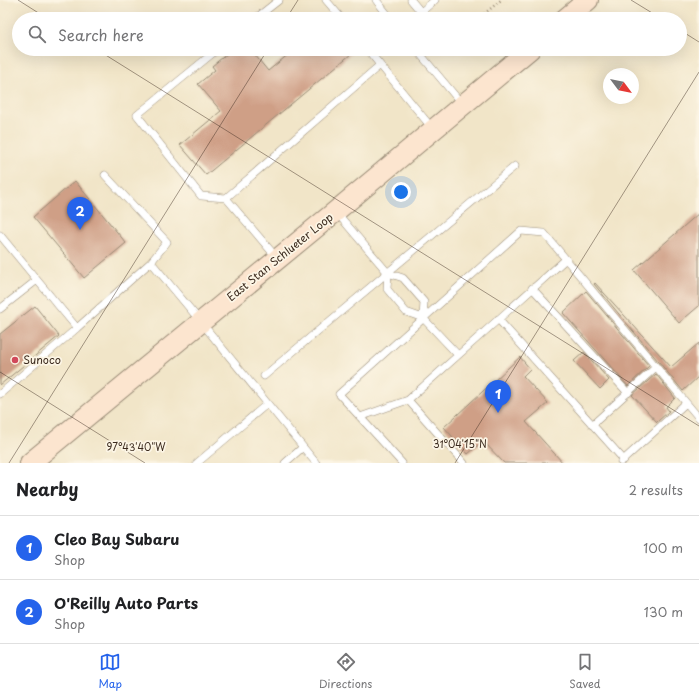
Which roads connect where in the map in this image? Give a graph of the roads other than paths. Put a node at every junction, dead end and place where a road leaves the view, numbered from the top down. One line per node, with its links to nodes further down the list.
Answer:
1 (279, 0): 7 (lane)
2 (326, 0): 8 (lane)
3 (376, 0): 9 (lane)
4 (411, 0): 10 (lane)
5 (435, 0): 10 (lane)
6 (588, 0): 11 (main road)
7 (264, 12)
8 (336, 12)
9 (385, 12)
10 (421, 12)
11 (573, 12)
12 (209, 56): 21 (lane)
13 (372, 56): 16 (lane)
14 (422, 56): 17 (lane)
15 (522, 56): 17 (main road, East Stan Schlueter Loop)
16 (380, 65): 18 (lane); 21 (lane)
17 (463, 105): 18 (main road, East Stan Schlueter Loop)
18 (434, 130): 22 (main road, East Stan Schlueter Loop)
19 (515, 166): 27 (lane)
20 (105, 175): 26 (lane)
21 (226, 198): 24 (lane)
22 (336, 211): 24 (main road, East Stan Schlueter Loop); 27 (lane)
23 (0, 235): 28 (lane)
24 (277, 259): 33 (main road, East Stan Schlueter Loop)
25 (566, 259): 29 (lane); 31 (lane); 36 (lane)
26 (151, 262): 33 (lane); 34 (lane)
27 (388, 273): 31 (lane); 31 (lane); 37 (lane)
28 (37, 280): 30 (lane); 34 (lane)
29 (532, 288): 32 (lane); 38 (lane)
30 (0, 309)
31 (423, 318): 35 (lane); 43 (lane)
32 (498, 319): 35 (lane); 45 (lane)
33 (201, 322): 42 (lane); 48 (main road, East Stan Schlueter Loop)
34 (77, 328): 39 (lane)
35 (458, 355): 40 (lane)
36 (656, 367): 38 (lane); 41 (lane)
37 (264, 376)
38 (628, 393): 45 (lane)
39 (0, 394)
40 (408, 400): 43 (lane); 53 (lane)
41 (686, 403): 44 (lane); 47 (lane)
42 (267, 404): 46 (lane); 49 (lane)
43 (360, 417): 52 (lane)
44 (699, 418)
45 (592, 425): 47 (lane)
46 (303, 448): 50 (lane); 51 (lane)
47 (622, 461)
48 (30, 463)
49 (197, 463)
50 (285, 463)
51 (316, 463)
52 (402, 463)
53 (464, 463)

